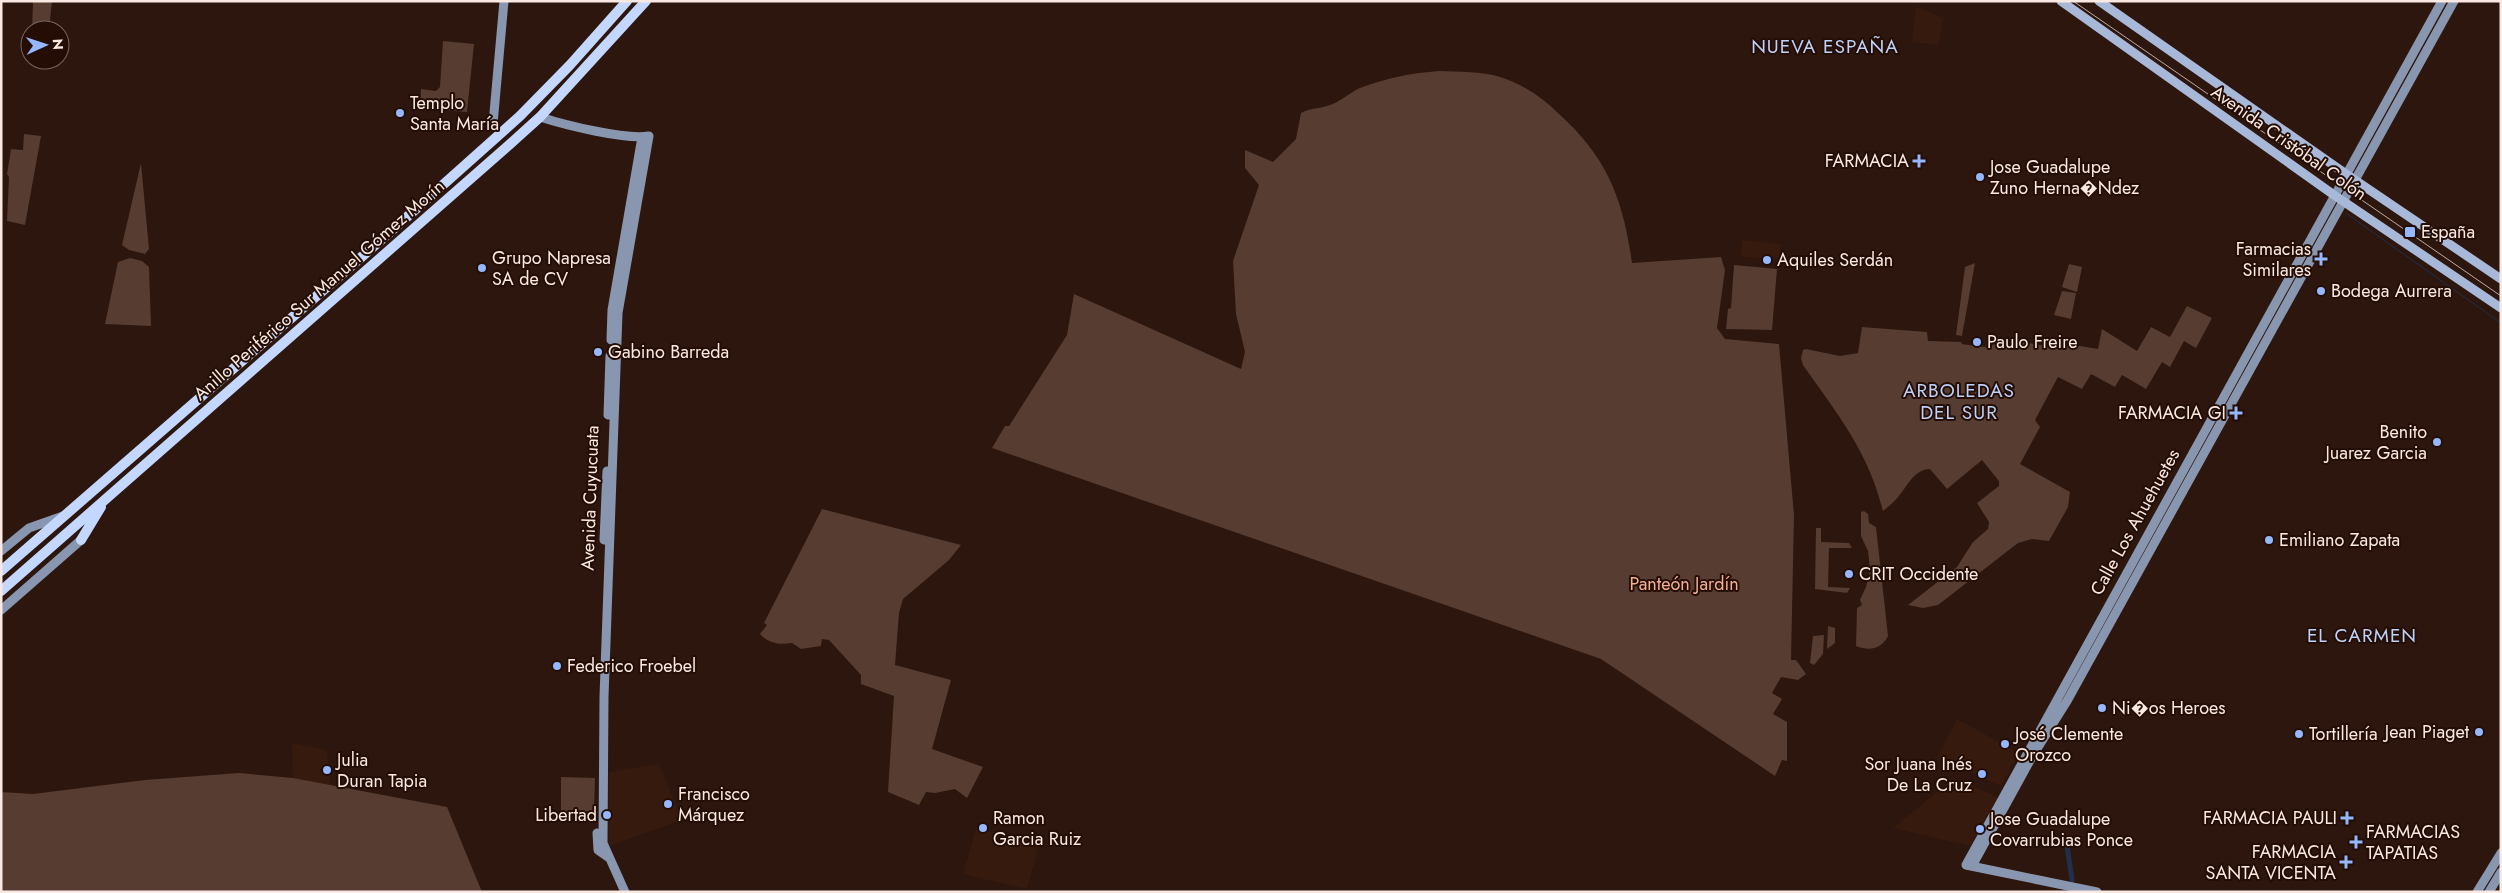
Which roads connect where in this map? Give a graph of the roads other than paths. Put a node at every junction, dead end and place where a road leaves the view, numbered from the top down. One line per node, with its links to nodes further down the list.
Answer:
1 (504, 1): 9 (street)
2 (627, 1): 19 (highway, Anillo Periférico Sur Manuel Gómez Morín)
3 (646, 1): 8 (highway, Anillo Periférico Sur Manuel Gómez Morín)
4 (2061, 1): 12 (main road, Avenida Cristóbal Colón)
5 (2099, 1): 10 (main road, Avenida Cristóbal Colón)
6 (2442, 1): 10 (street, Calle Los Ahuehuetes)
7 (2454, 1): 11 (street, Calle Los Ahuehuetes)
8 (540, 117): 18 (highway, Anillo Periférico Sur Manuel Gómez Morín); 30 (street, Avenida Cuyucuata)
9 (494, 124)
10 (2346, 174): 11 (main road, Avenida Cristóbal Colón); 12 (street, Calle Los Ahuehuetes)
11 (2356, 181): 13 (street, Calle Los Ahuehuetes); 14 (main road, Avenida Cristóbal Colón)
12 (2334, 195): 13 (main road, Avenida Cristóbal Colón); 15 (street, Calle Los Ahuehuetes)
13 (2344, 201): 16 (main road, Avenida Cristóbal Colón); 17 (street, Calle Los Ahuehuetes)
14 (2501, 279)
15 (2283, 289): 17 (street); 20 (street, Calle Los Ahuehuetes)
16 (2501, 308)
17 (2268, 337): 25 (street, Calle Los Ahuehuetes)
18 (106, 498): 21 (highway); 24 (highway, Anillo Periférico Sur Manuel Gómez Morín)
19 (65, 516): 22 (street); 23 (highway, Anillo Periférico Sur Manuel Gómez Morín)
20 (2147, 536): 25 (street); 28 (street, Calle Los Ahuehuetes)
21 (81, 540): 26 (street)
22 (1, 551)
23 (1, 571)
24 (1, 591)
25 (2124, 597): 28 (street, Calle Los Ahuehuetes)
26 (1, 610)
27 (2501, 853): 32 (street)
28 (1969, 865): 31 (street)
29 (2501, 872): 33 (street)
30 (625, 892)
31 (2097, 892)
32 (2477, 892)
33 (2489, 892)

